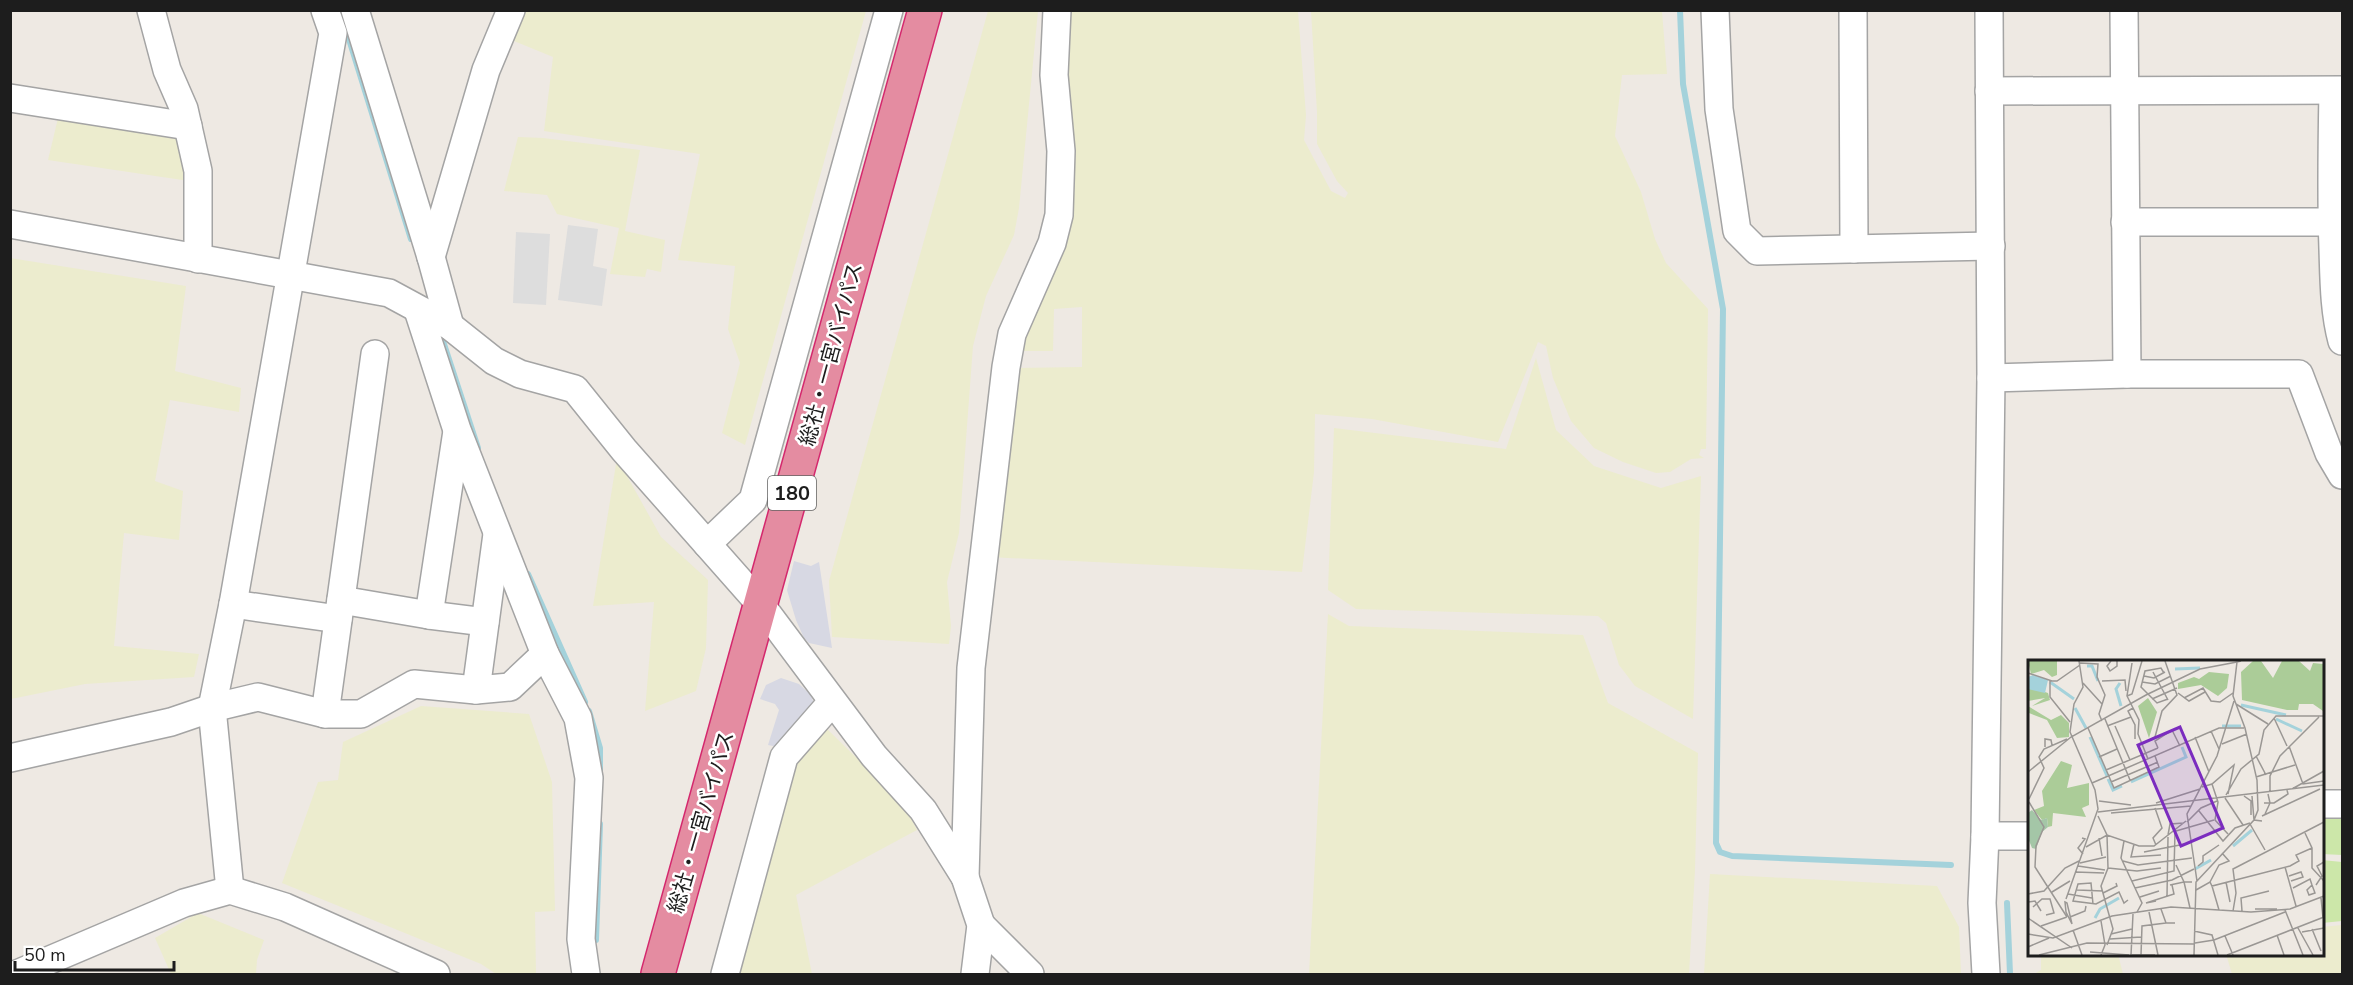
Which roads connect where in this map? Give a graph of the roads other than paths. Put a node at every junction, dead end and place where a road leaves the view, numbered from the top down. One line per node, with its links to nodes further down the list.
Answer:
1 (151, 10): 16 (street)
2 (325, 10): 24 (street)
3 (355, 10): 22 (street)
4 (511, 10): 22 (street)
5 (889, 10): 33 (street)
6 (925, 10): 35 (highway, 総社・一宮バイパス / 180)
7 (1057, 10): 49 (street)
8 (1715, 10): 21 (street)
9 (1853, 10): 21 (street)
10 (1989, 10): 13 (street)
11 (2124, 10): 12 (street)
12 (2124, 90): 13 (street); 14 (street); 17 (street)
13 (1989, 91): 20 (street)
14 (2338, 91): 18 (street)
15 (10, 99): 16 (street)
16 (188, 126): 23 (street)
17 (2125, 222): 18 (street); 28 (street)
18 (2332, 222): 26 (street)
19 (10, 224): 23 (street)
20 (1991, 246): 21 (street); 29 (street)
21 (1854, 249)
22 (431, 257): 25 (street)
23 (198, 259): 24 (street)
24 (289, 276): 25 (street); 34 (street)
25 (435, 317): 30 (street); 33 (street)
26 (2343, 341)
27 (375, 354): 36 (street)
28 (2127, 374): 29 (street); 31 (street)
29 (1990, 378): 47 (street)
30 (457, 430): 32 (street); 37 (street)
31 (2343, 475)
32 (498, 532): 38 (street); 39 (street)
33 (707, 544): 35 (street)
34 (233, 604): 36 (street); 42 (street)
35 (761, 605): 41 (street); 55 (highway, 総社・一宮バイパス / 180)
36 (340, 610): 37 (street); 43 (street)
37 (429, 615): 38 (street)
38 (485, 622): 40 (street)
39 (545, 654): 40 (street); 54 (street)
40 (476, 690): 43 (street)
41 (832, 702): 49 (street); 56 (street)
42 (212, 708): 43 (street); 44 (street); 50 (street)
43 (325, 714)
44 (10, 758)
45 (2323, 804): 46 (street)
46 (2343, 804)
47 (1985, 836): 48 (street); 59 (street)
48 (2028, 836)
49 (964, 877): 51 (street)
50 (230, 891): 52 (street); 53 (street)
51 (981, 925): 57 (street); 58 (street)
52 (17, 975)
53 (436, 975)
54 (586, 975)
55 (658, 975)
56 (725, 975)
57 (975, 975)
58 (1030, 975)
59 (1986, 975)

